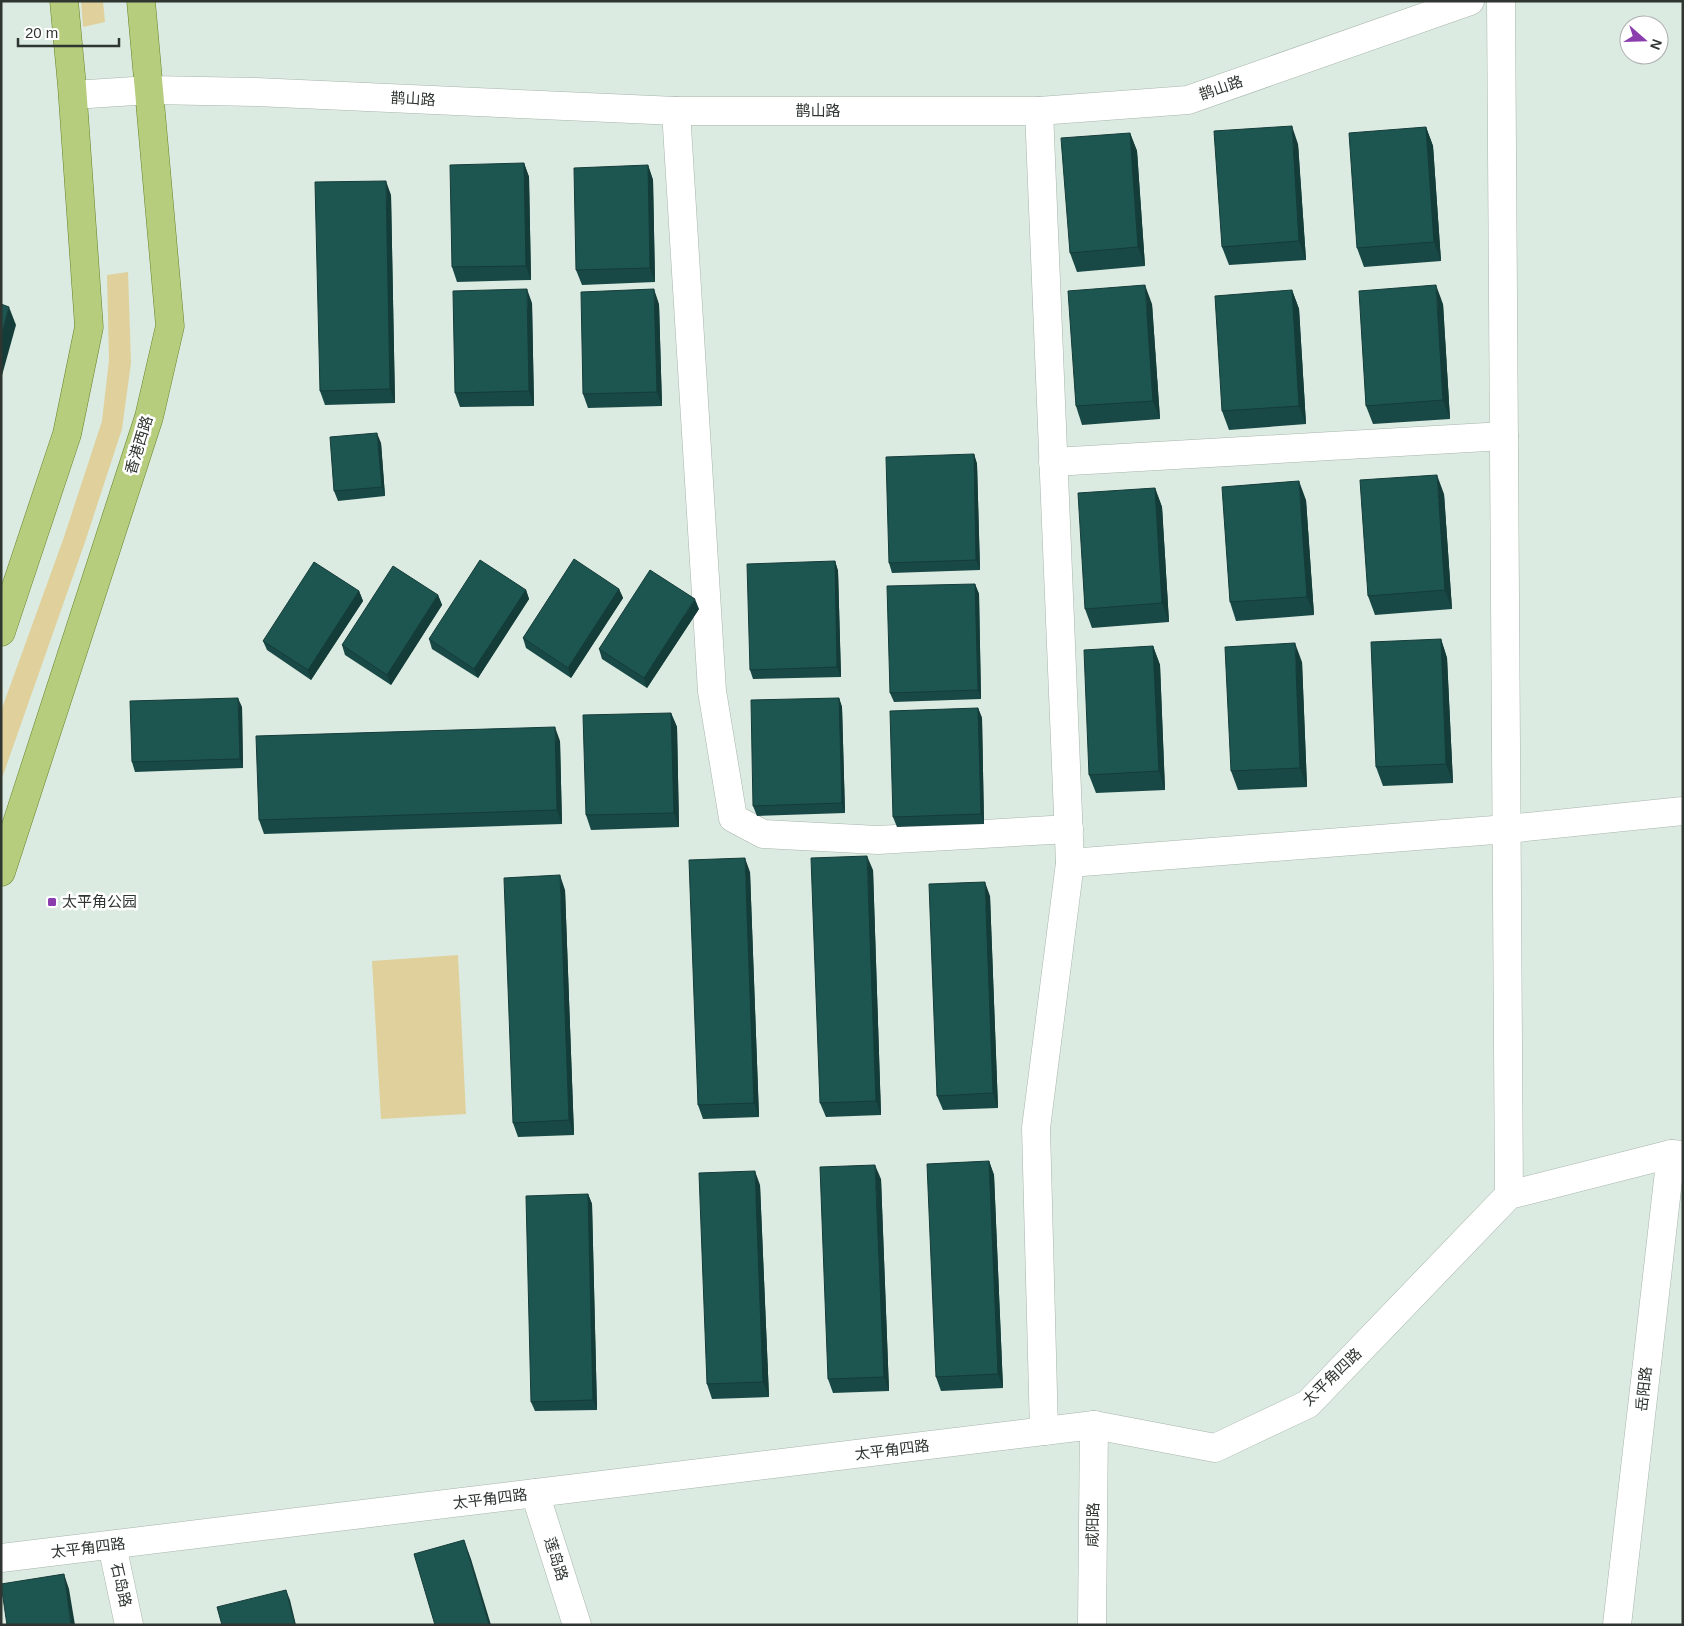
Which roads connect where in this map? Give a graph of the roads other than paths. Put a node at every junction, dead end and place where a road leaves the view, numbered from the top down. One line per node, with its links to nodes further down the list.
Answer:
1 (64, 1): 6 (main road)
2 (142, 1): 5 (main road, 香港西路)
3 (1470, 1): 8 (street, 鹊山路)
4 (1500, 1): 9 (street)
5 (150, 90): 6 (street, 鹊山路); 7 (street, 鹊山路); 16 (main road, 香港西路)
6 (73, 95): 11 (main road)
7 (676, 111): 8 (street, 鹊山路); 13 (street)
8 (1039, 111): 10 (street)
9 (1504, 436): 10 (street); 14 (street)
10 (1054, 462): 13 (street)
11 (1, 632)
12 (1683, 811): 14 (street)
13 (1069, 829): 15 (street)
14 (1507, 829): 15 (street); 18 (street)
15 (1070, 863): 20 (street)
16 (1, 872)
17 (1677, 1155): 18 (street); 27 (street, 岳阳路)
18 (1510, 1195): 19 (street, 太平角四路)
19 (1094, 1425): 20 (street, 太平角四路); 26 (street, 咸阳路)
20 (1044, 1431): 21 (street, 太平角四路)
21 (535, 1493): 22 (street, 太平角四路); 25 (street, 莲岛路)
22 (112, 1545): 23 (street, 太平角四路); 24 (street, 石岛路)
23 (1, 1558)
24 (130, 1625)
25 (577, 1625)
26 (1092, 1625)
27 (1617, 1625)

